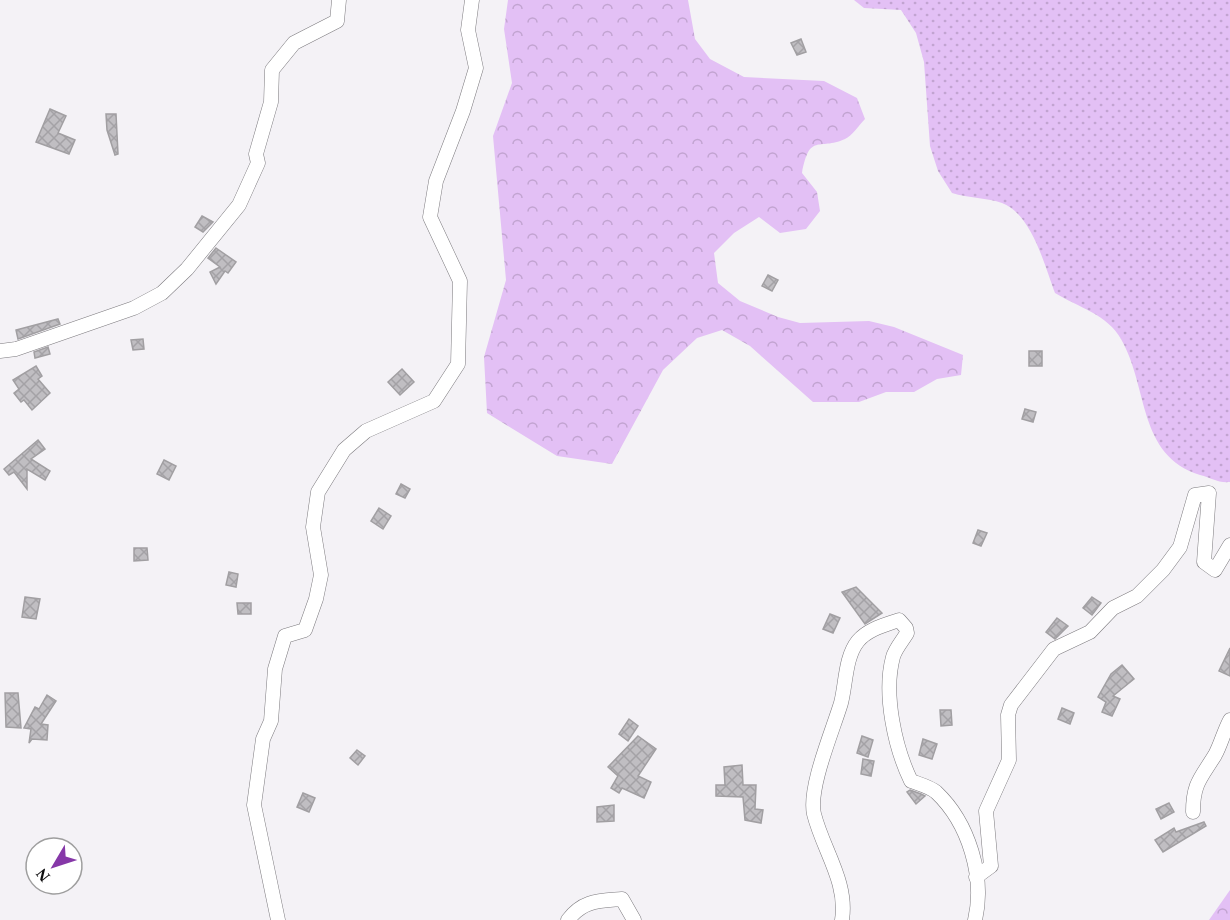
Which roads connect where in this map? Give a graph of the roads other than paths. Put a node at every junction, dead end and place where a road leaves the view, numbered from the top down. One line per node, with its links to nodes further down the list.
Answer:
1 (339, 0): 3 (street)
2 (472, 0): 8 (street)
3 (0, 351)
4 (1230, 545): 7 (street)
5 (1230, 720): 6 (street)
6 (1193, 812)
7 (976, 878): 11 (street); 12 (street)
8 (278, 920)
9 (568, 920): 10 (street)
10 (634, 920)
11 (842, 920)
12 (975, 920)

